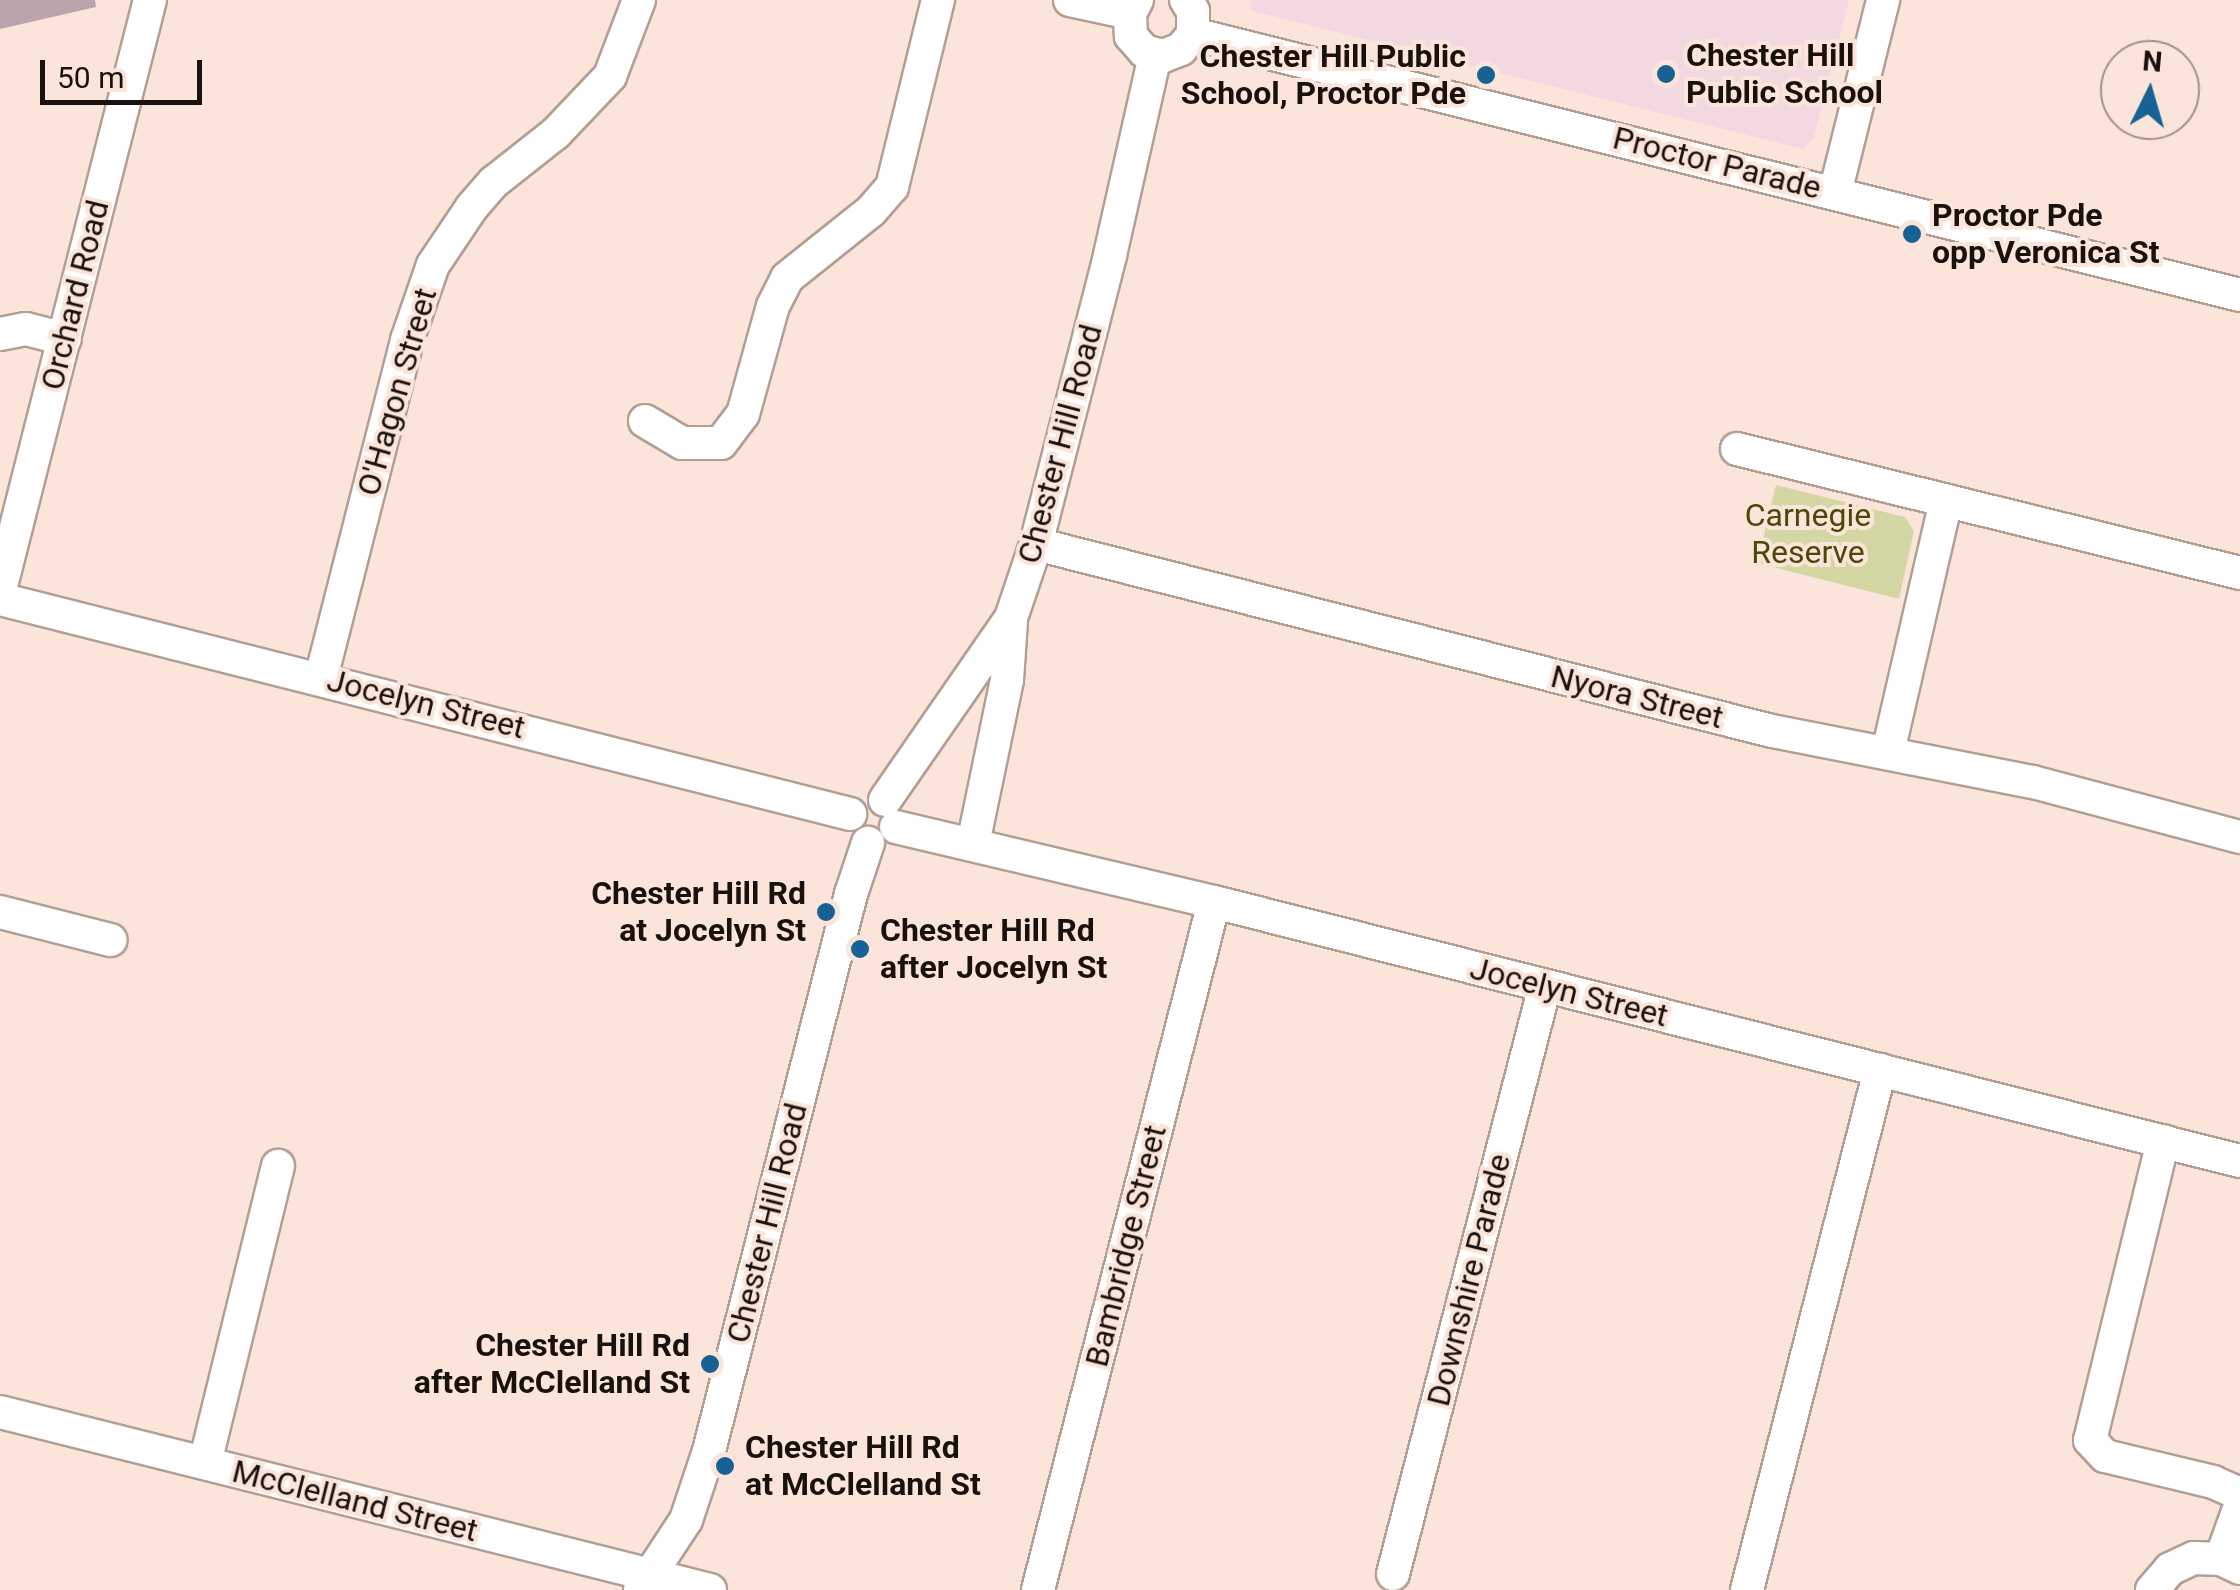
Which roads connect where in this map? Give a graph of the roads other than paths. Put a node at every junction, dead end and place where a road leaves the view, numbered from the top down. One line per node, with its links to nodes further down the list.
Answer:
1 (150, 0): 13 (street, Orchard Road)
2 (639, 0): 22 (street, O'Hagon Street)
3 (938, 0): 14 (street)
4 (1070, 0): 7 (street)
5 (1186, 0): 8 (street)
6 (1884, 0): 10 (street)
7 (1133, 7): 9 (street)
8 (1193, 34): 9 (street); 10 (street, Proctor Parade)
9 (1155, 54): 17 (street, Chester Hill Road)
10 (1835, 192): 11 (street, Proctor Parade)
11 (2240, 295)
12 (0, 334): 13 (street)
13 (64, 339): 19 (street, Orchard Road)
14 (645, 421)
15 (1737, 448): 16 (street)
16 (1946, 501): 18 (street); 23 (street)
17 (1036, 544): 21 (street, Chester Hill Road); 23 (street, Nyora Street)
18 (2240, 574)
19 (0, 590)
20 (0, 599): 22 (street, Jocelyn Street)
21 (1011, 618): 24 (street, Chester Hill Road); 26 (street)
22 (321, 678): 24 (street, Jocelyn Street)
23 (1888, 752): 25 (street, Nyora Street)
24 (883, 823): 26 (street, Jocelyn Street); 41 (street, Chester Hill Road)
25 (2240, 836)
26 (972, 844): 27 (street, Jocelyn Street)
27 (1214, 902): 30 (street, Jocelyn Street); 43 (street, Bambridge Street)
28 (0, 912): 29 (street)
29 (110, 940)
30 (1545, 986): 31 (street, Jocelyn Street); 40 (street, Downshire Parade)
31 (1880, 1070): 32 (street, Jocelyn Street); 44 (street)
32 (2163, 1142): 33 (street, Jocelyn Street); 37 (street)
33 (2240, 1161)
34 (278, 1166): 36 (street)
35 (0, 1412): 36 (street, McClelland Street)
36 (205, 1463): 41 (street, McClelland Street)
37 (2240, 1494)
38 (2240, 1506): 39 (street)
39 (2230, 1563): 45 (street)
40 (1394, 1574)
41 (646, 1583): 42 (street, McClelland Street)
42 (710, 1590)
43 (1038, 1590)
44 (1747, 1590)
45 (2152, 1590)

